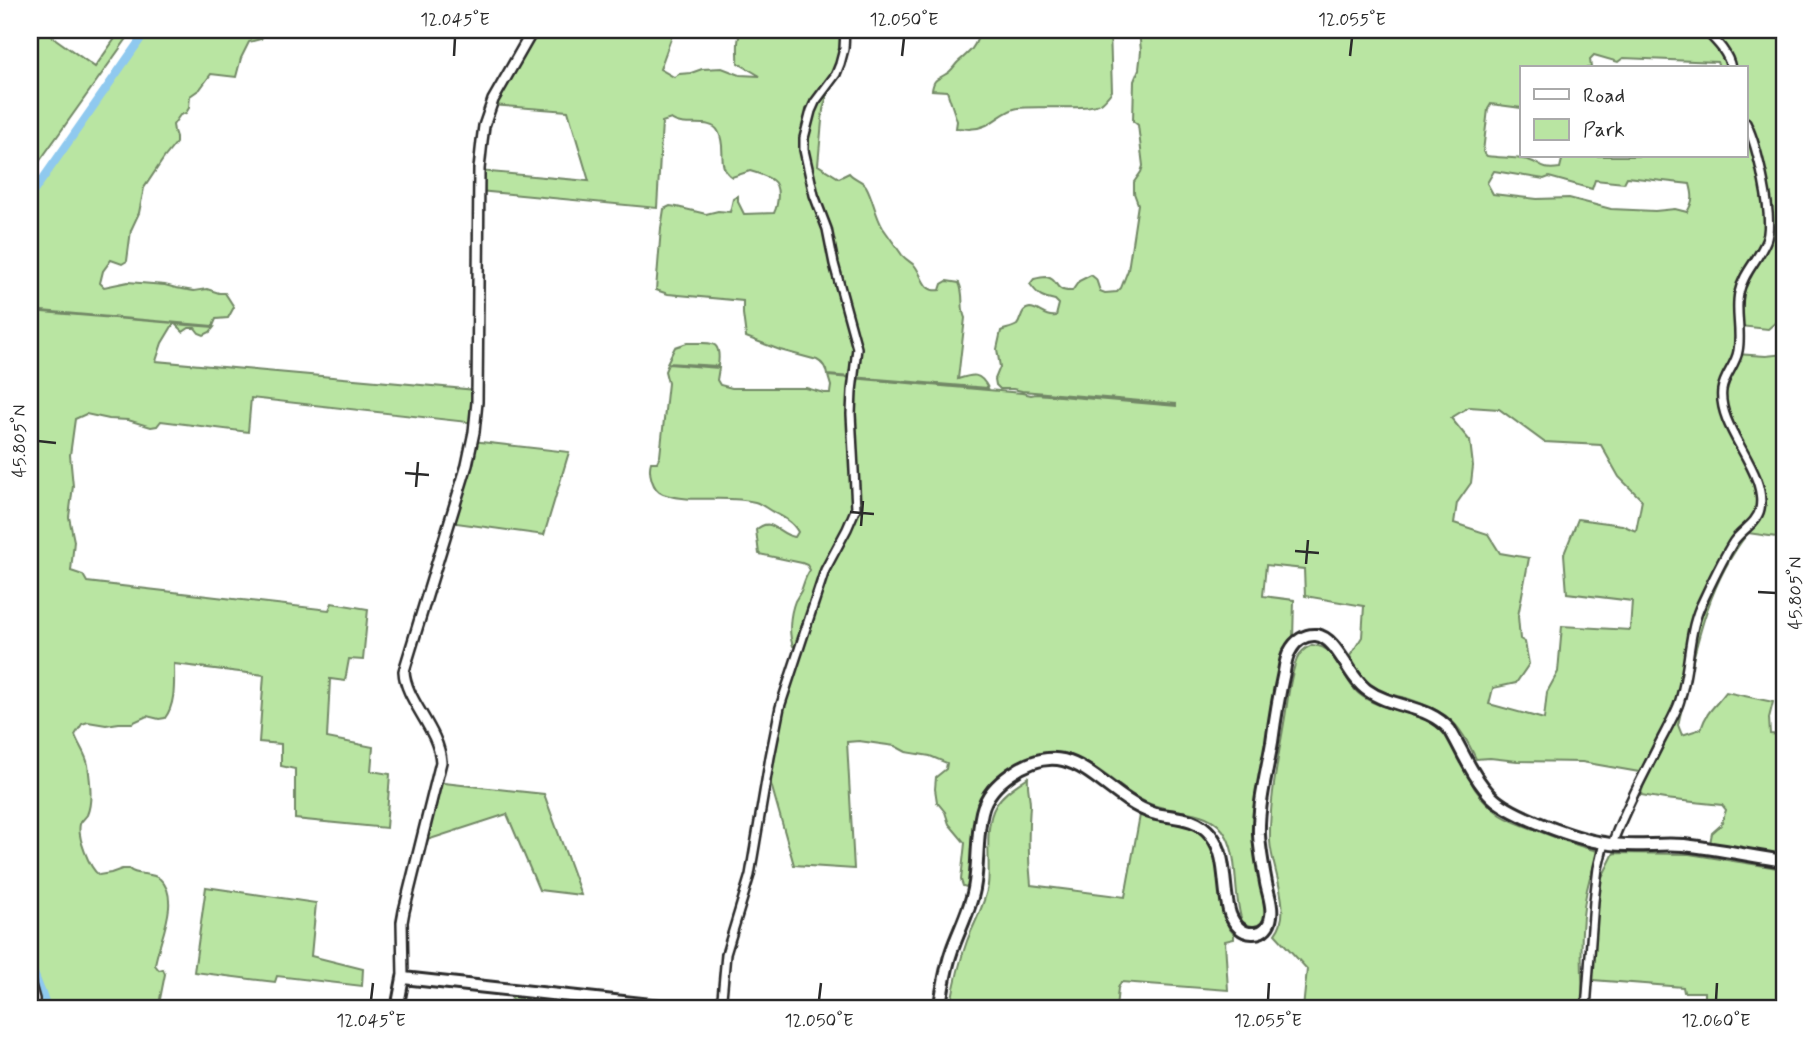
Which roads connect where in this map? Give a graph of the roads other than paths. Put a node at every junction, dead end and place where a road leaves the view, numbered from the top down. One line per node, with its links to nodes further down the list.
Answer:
1 (533, 30): 8 (street)
2 (845, 30): 13 (street)
3 (1705, 30): 4 (street)
4 (1731, 66)
5 (1748, 129): 6 (street)
6 (1608, 844): 7 (main road); 14 (main road); 15 (street)
7 (1784, 861)
8 (403, 978): 11 (main road); 12 (main road)
9 (30, 981): 10 (street)
10 (35, 1009)
11 (397, 1009)
12 (688, 1009)
13 (722, 1009)
14 (939, 1009)
15 (1586, 1009)

